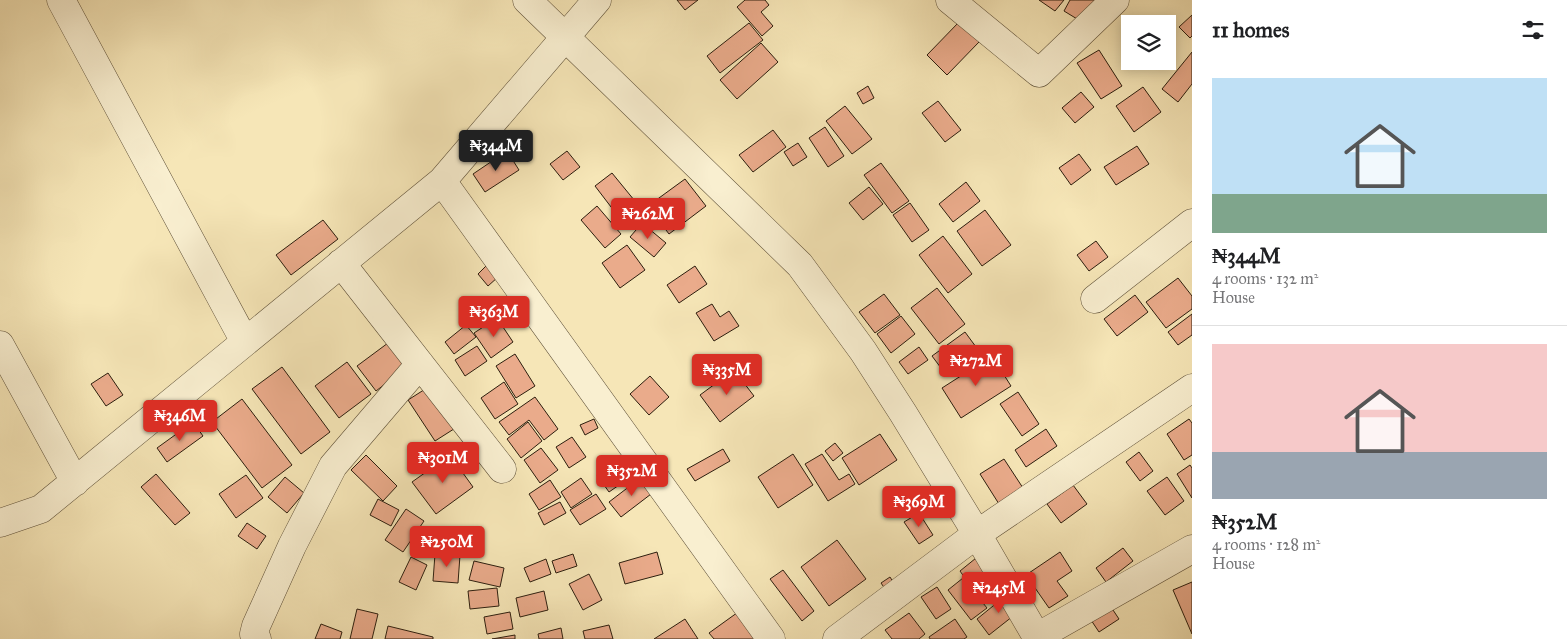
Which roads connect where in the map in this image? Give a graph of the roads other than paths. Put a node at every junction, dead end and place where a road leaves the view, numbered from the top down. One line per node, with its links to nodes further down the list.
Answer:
1 (61, 0): 11 (street)
2 (526, 0): 6 (street)
3 (597, 0): 6 (street)
4 (950, 0): 5 (street)
5 (1113, 0)
6 (566, 37): 7 (street); 18 (street)
7 (442, 181): 9 (street); 22 (street)
8 (1192, 223): 10 (street)
9 (341, 263): 11 (street); 13 (street)
10 (1095, 299)
11 (245, 342): 16 (street)
12 (0, 346): 16 (street)
13 (420, 364): 15 (street); 21 (street)
14 (1192, 388): 18 (street)
15 (502, 469)
16 (75, 482): 17 (street)
17 (0, 523)
18 (978, 534): 20 (street); 23 (street)
19 (1192, 549): 20 (street)
20 (1038, 638)
21 (257, 639)
22 (771, 639)
23 (837, 639)

